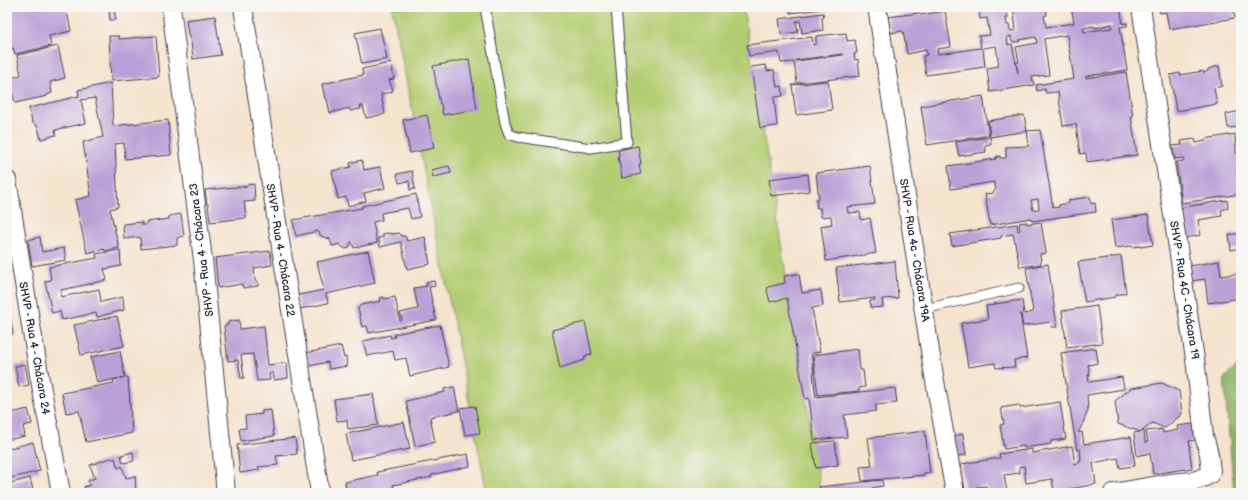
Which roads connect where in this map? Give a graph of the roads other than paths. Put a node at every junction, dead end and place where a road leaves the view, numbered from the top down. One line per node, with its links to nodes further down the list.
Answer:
1 (171, 7): 11 (street, SHVP - Rua 4 - Chácara 23)
2 (243, 7): 12 (street, SHVP - Rua 4 - Chácara 22)
3 (485, 7): 4 (lane)
4 (616, 7)
5 (877, 7): 9 (street, SHVP - Rua 4c - Chácara 19A)
6 (1141, 7): 14 (street, SHVP - Rua 4C - Chácara 19)
7 (7, 180): 10 (street, SHVP - Rua 4 - Chácara 24)
8 (1019, 288): 9 (lane)
9 (924, 309): 13 (street, SHVP - Rua 4c - Chácara 19A)
10 (61, 493)
11 (226, 493)
12 (320, 493)
13 (955, 493)
14 (1113, 493)

